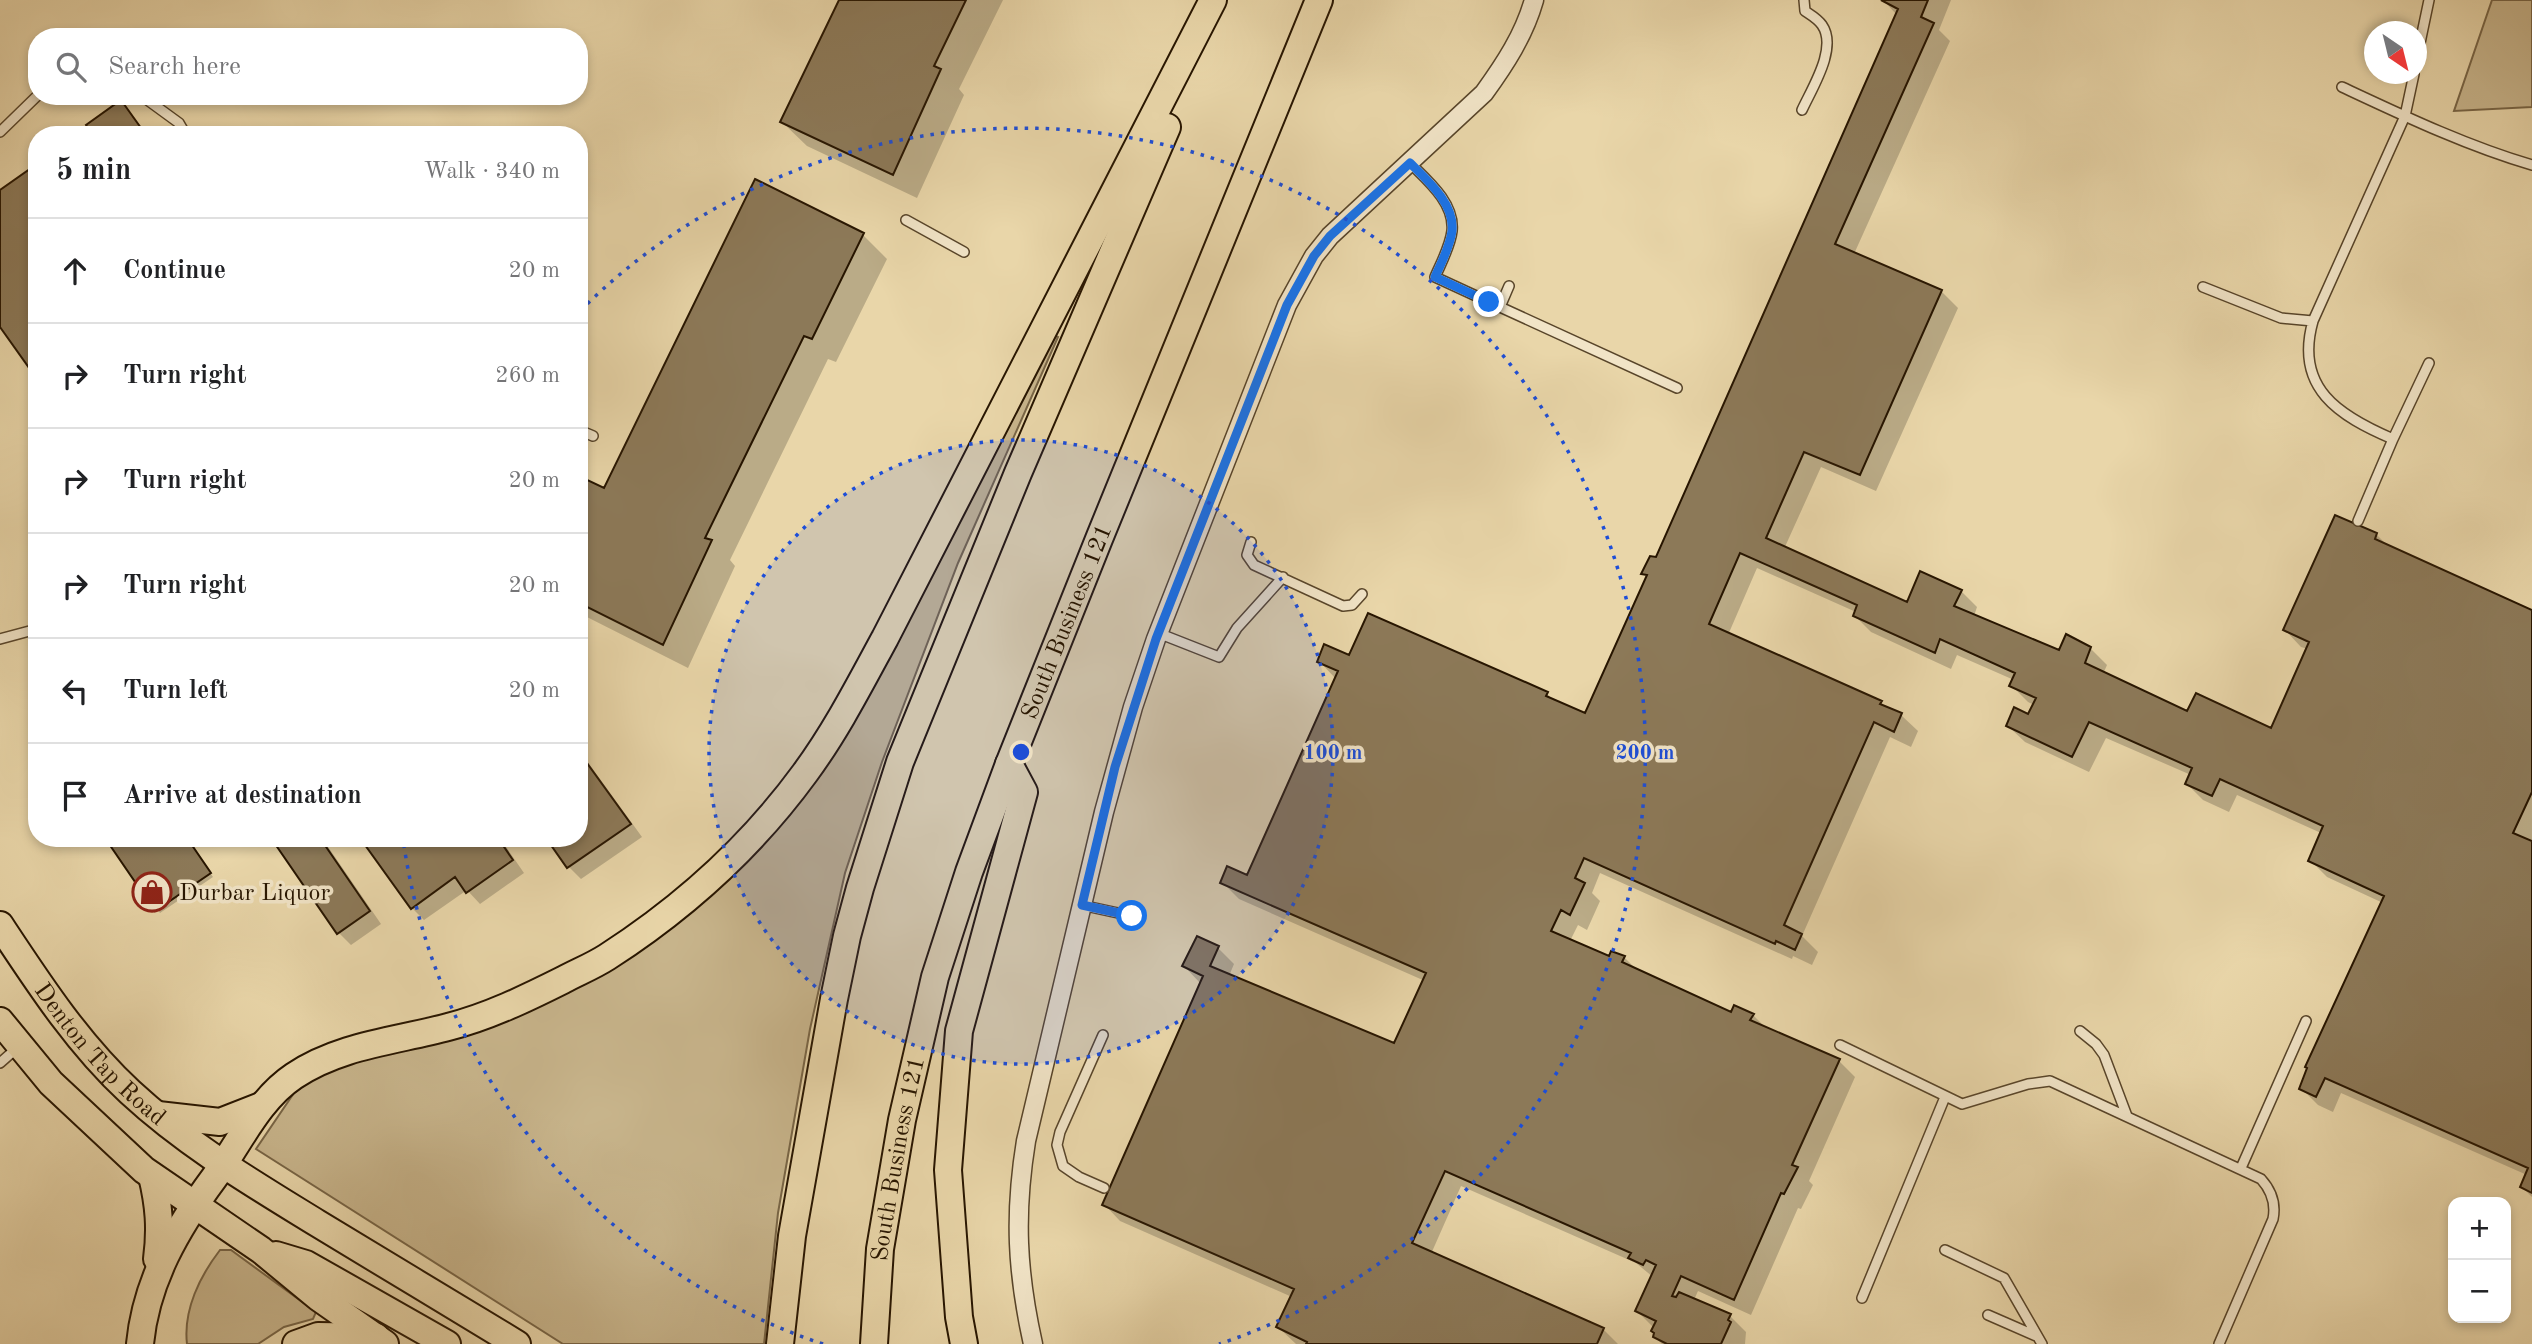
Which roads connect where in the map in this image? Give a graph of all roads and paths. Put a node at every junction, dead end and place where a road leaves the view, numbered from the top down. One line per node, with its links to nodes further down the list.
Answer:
1 (1213, 0): 48 (main road)
2 (1222, 0): 67 (main road)
3 (1319, 0): 36 (main road, South Business 121)
4 (1534, 0): 16 (street)
5 (1804, 0): 12 (lane)
6 (2429, 0): 7 (lane)
7 (2425, 21)
8 (2412, 84): 13 (lane)
9 (2342, 87): 13 (lane)
10 (28, 105): 15 (lane)
11 (154, 105): 14 (lane)
12 (1802, 110)
13 (2405, 116): 17 (lane); 23 (lane)
14 (181, 126)
15 (0, 132)
16 (1410, 163): 22 (lane); 34 (street)
17 (2532, 165)
18 (906, 220): 19 (lane)
19 (964, 252)
20 (1509, 286): 22 (lane)
21 (2203, 287): 23 (lane)
22 (1500, 307): 25 (lane)
23 (2314, 321): 28 (lane)
24 (2429, 363): 28 (lane)
25 (1677, 388)
26 (588, 434): 27 (lane)
27 (593, 436)
28 (2393, 439): 29 (lane)
29 (2358, 521)
30 (1251, 542): 31 (lane)
31 (1283, 577): 32 (lane); 34 (lane)
32 (1362, 594)
33 (28, 631): 35 (lane)
34 (1158, 633): 37 (street)
35 (0, 639)
36 (1009, 764): 68 (main road, South Business 121); 69 (main road)
37 (1082, 905): 38 (lane); 70 (street)
38 (1132, 916)
39 (0, 925): 49 (main road, Denton Tap Road)
40 (0, 1021): 45 (main road)
41 (2306, 1021): 52 (lane)
42 (2080, 1031): 50 (lane)
43 (1103, 1035): 54 (lane)
44 (1840, 1045): 47 (lane)
45 (20, 1046): 46 (lane); 53 (main road)
46 (0, 1063)
47 (1945, 1097): 50 (lane); 59 (lane)
48 (261, 1106): 49 (main road); 51 (main road)
49 (156, 1115): 51 (main road, Denton Tap Road)
50 (2127, 1116): 52 (lane)
51 (223, 1166): 55 (main road); 66 (main road, Denton Tap Road)
52 (2241, 1168): 71 (lane)
53 (152, 1176): 55 (main road); 58 (main road)
54 (1104, 1188)
55 (194, 1205): 56 (main road); 58 (main road)
56 (261, 1250): 61 (main road); 65 (main road)
57 (1945, 1250): 62 (lane)
58 (155, 1281): 63 (main road)
59 (1862, 1298)
60 (1988, 1315): 62 (lane)
61 (380, 1340): 64 (main road)
62 (2040, 1340)
63 (140, 1344)
64 (296, 1344)
65 (447, 1344)
66 (517, 1344)
67 (780, 1344)
68 (874, 1344)
69 (964, 1344)
70 (1033, 1344)
71 (2219, 1344)

